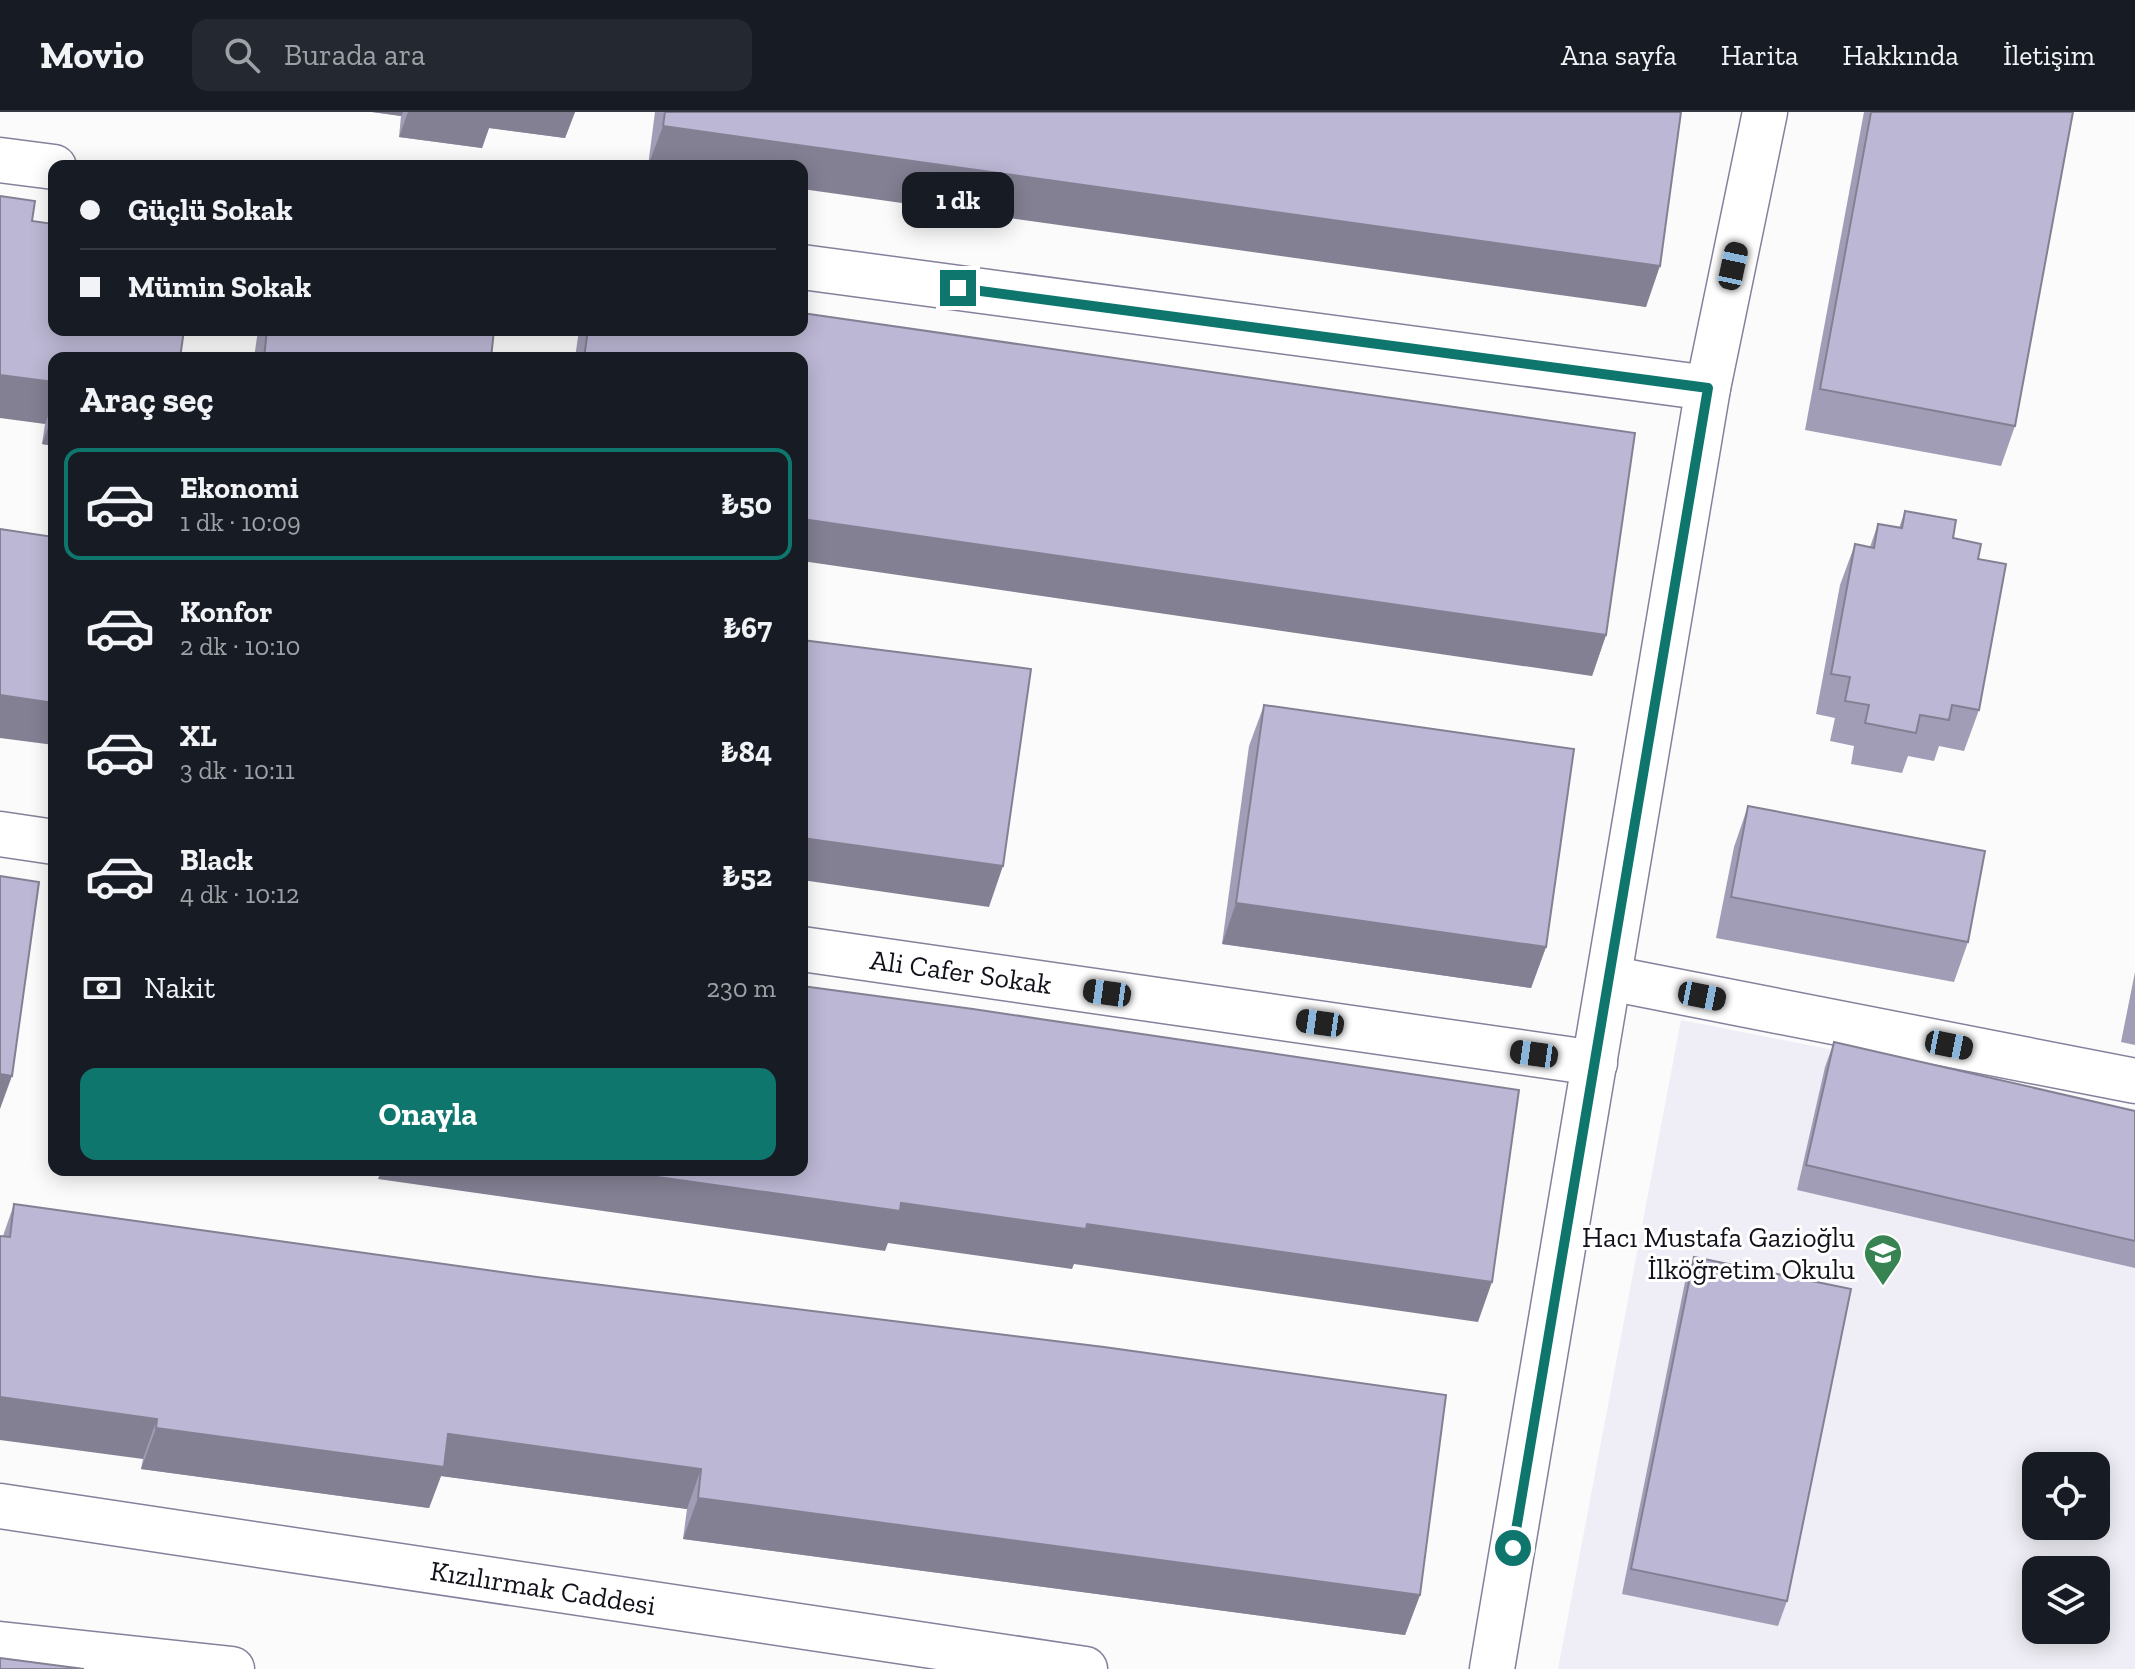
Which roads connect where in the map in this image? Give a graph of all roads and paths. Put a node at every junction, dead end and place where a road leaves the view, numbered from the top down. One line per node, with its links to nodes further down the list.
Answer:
1 (1765, 112): 5 (street)
2 (0, 160): 3 (street)
3 (48, 166)
4 (808, 268): 5 (street)
5 (1708, 388): 9 (street)
6 (0, 834): 7 (street)
7 (48, 841)
8 (808, 950): 10 (street, Ali Cafer Sokak)
9 (1609, 978): 10 (street); 11 (street)
10 (1595, 1063): 16 (street)
11 (2135, 1081)
12 (0, 1506): 15 (street, Kızılırmak Caddesi)
13 (0, 1644): 14 (street)
14 (232, 1669)
15 (1085, 1669)
16 (1492, 1669)

